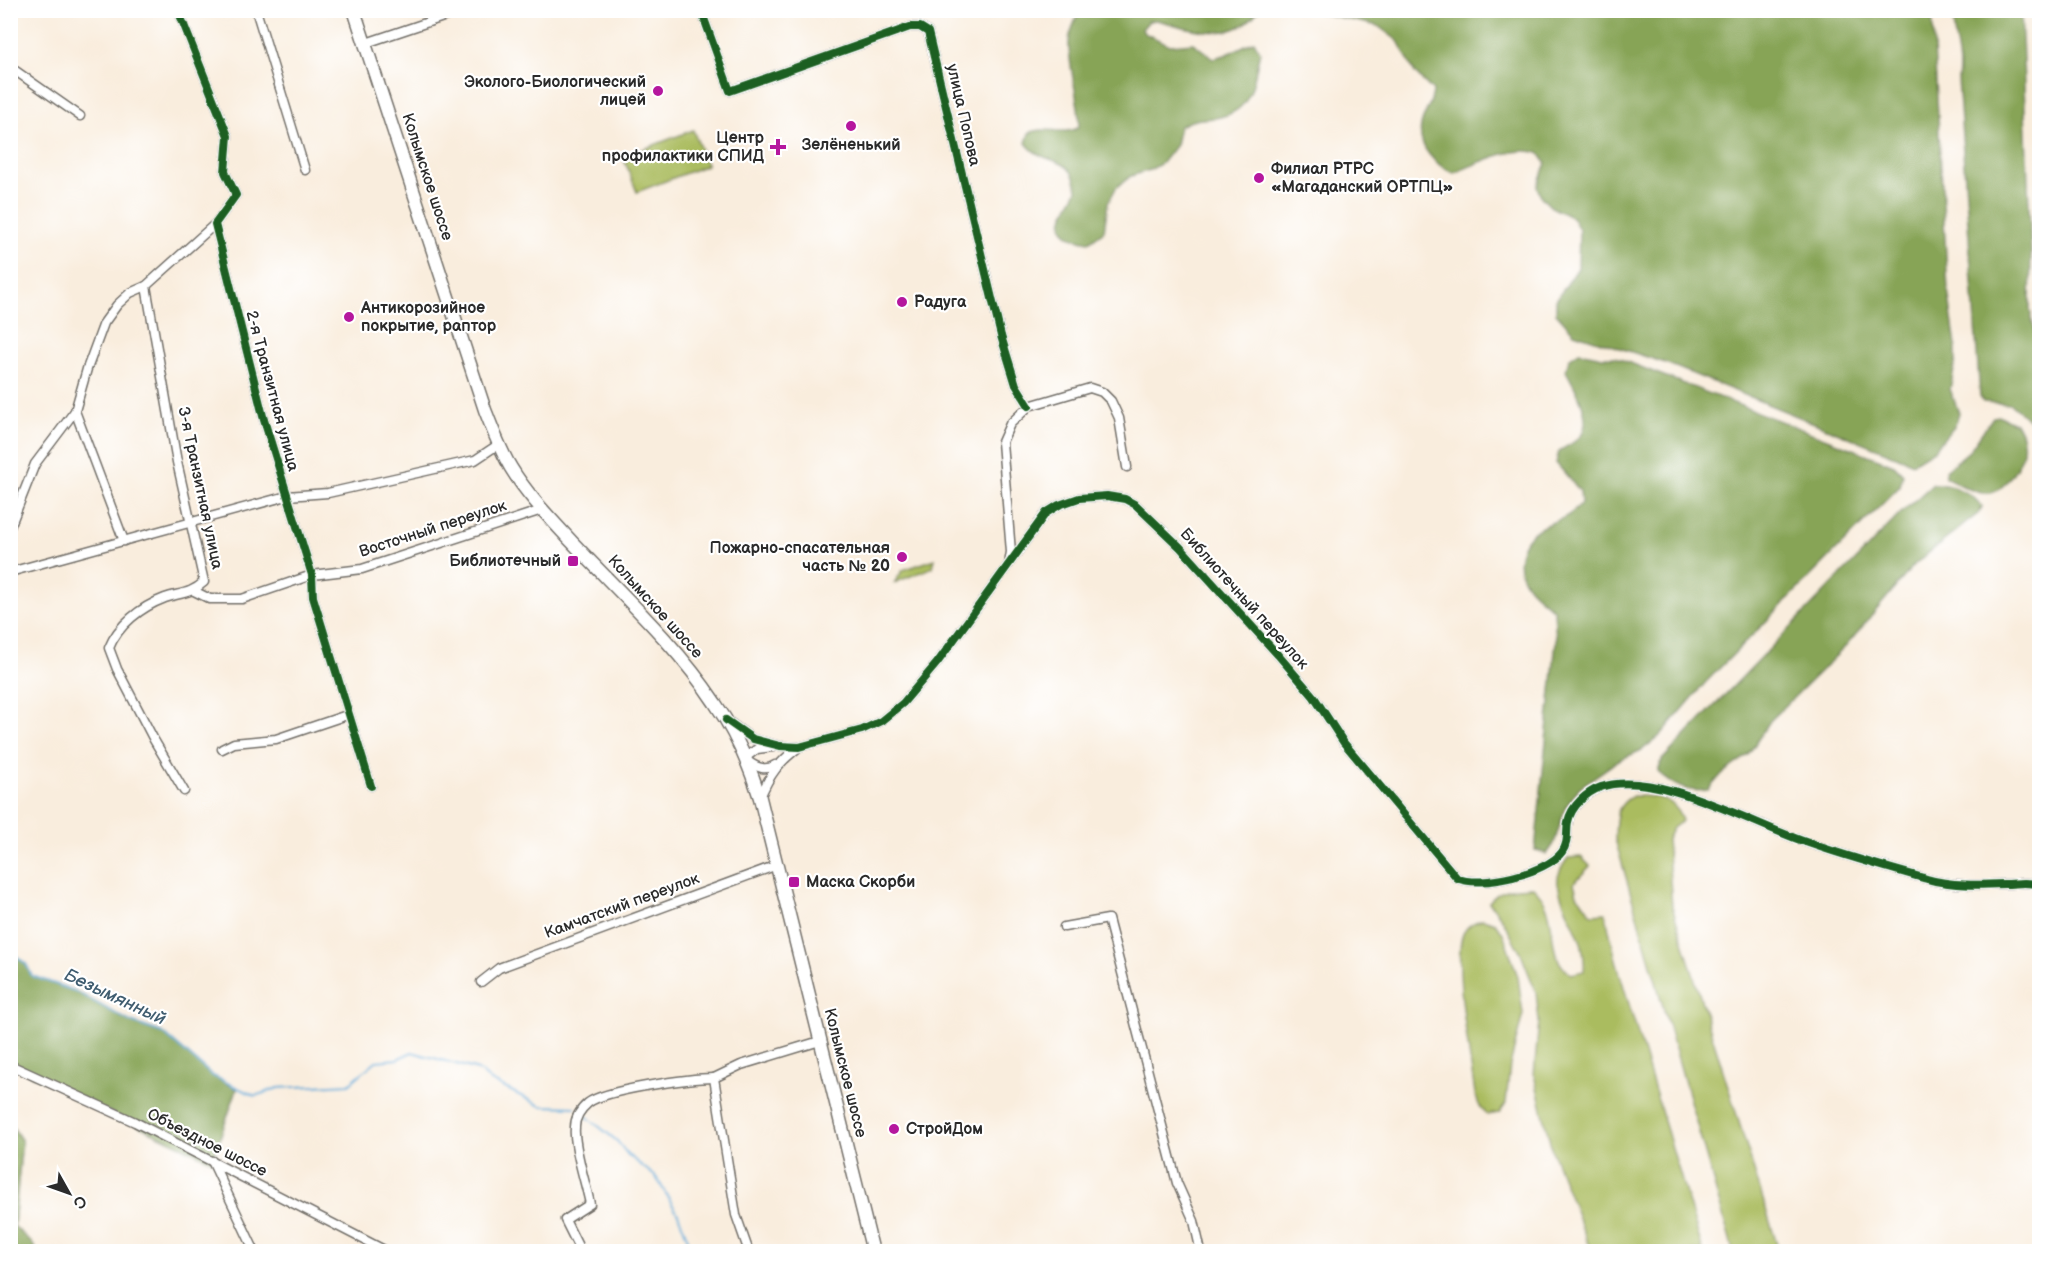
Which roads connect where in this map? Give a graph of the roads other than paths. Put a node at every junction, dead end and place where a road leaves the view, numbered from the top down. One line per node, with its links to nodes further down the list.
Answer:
1 (178, 10): 10 (street)
2 (256, 10): 9 (street)
3 (354, 10): 6 (highway, Колымское шоссе)
4 (464, 10): 6 (street)
5 (701, 10): 12 (street, улица Попова)
6 (366, 43): 14 (highway, Колымское шоссе)
7 (10, 67): 8 (street)
8 (80, 116)
9 (305, 170)
10 (215, 224): 11 (street); 16 (street, 2-я Транзитная улица)
11 (146, 286): 13 (street); 18 (street, 3-я Транзитная улица)
12 (1029, 406): 15 (street); 21 (street)
13 (75, 411): 19 (street); 20 (street)
14 (499, 444): 16 (street); 17 (highway, Колымское шоссе)
15 (1127, 467)
16 (287, 496): 18 (street); 23 (street, 2-я Транзитная улица)
17 (543, 510): 23 (street, Восточный переулок); 26 (highway, Колымское шоссе)
18 (192, 522): 20 (street); 24 (street, 3-я Транзитная улица)
19 (10, 527)
20 (124, 541): 22 (street)
21 (1009, 568): 28 (street, Библиотечный переулок); 36 (street, Библиотечный переулок)
22 (10, 572)
23 (312, 575): 24 (street, Восточный переулок); 25 (street, 2-я Транзитная улица)
24 (194, 591): 33 (street, 3-я Транзитная улица)
25 (347, 715): 29 (street); 32 (street, 2-я Транзитная улица)
26 (726, 720): 27 (street, Библиотечный переулок); 30 (highway, Колымское шоссе)
27 (780, 746): 28 (street, Библиотечный переулок); 30 (street)
28 (799, 747): 31 (street, Библиотечный переулок)
29 (222, 748)
30 (747, 760): 31 (street); 34 (highway, Колымское шоссе)
31 (781, 760): 34 (street, Библиотечный переулок)
32 (370, 786)
33 (184, 791)
34 (760, 798): 35 (highway, Колымское шоссе)
35 (777, 865): 38 (street, Камчатский переулок); 39 (highway, Колымское шоссе)
36 (2040, 885)
37 (1064, 927): 48 (street)
38 (481, 982)
39 (820, 1041): 41 (street); 47 (highway, Колымское шоссе)
40 (10, 1065): 42 (street, Объездное шоссе)
41 (714, 1078): 45 (street); 46 (street)
42 (212, 1161): 43 (street); 44 (street, Объездное шоссе)
43 (255, 1251)
44 (388, 1251)
45 (581, 1251)
46 (749, 1251)
47 (873, 1251)
48 (1201, 1251)

